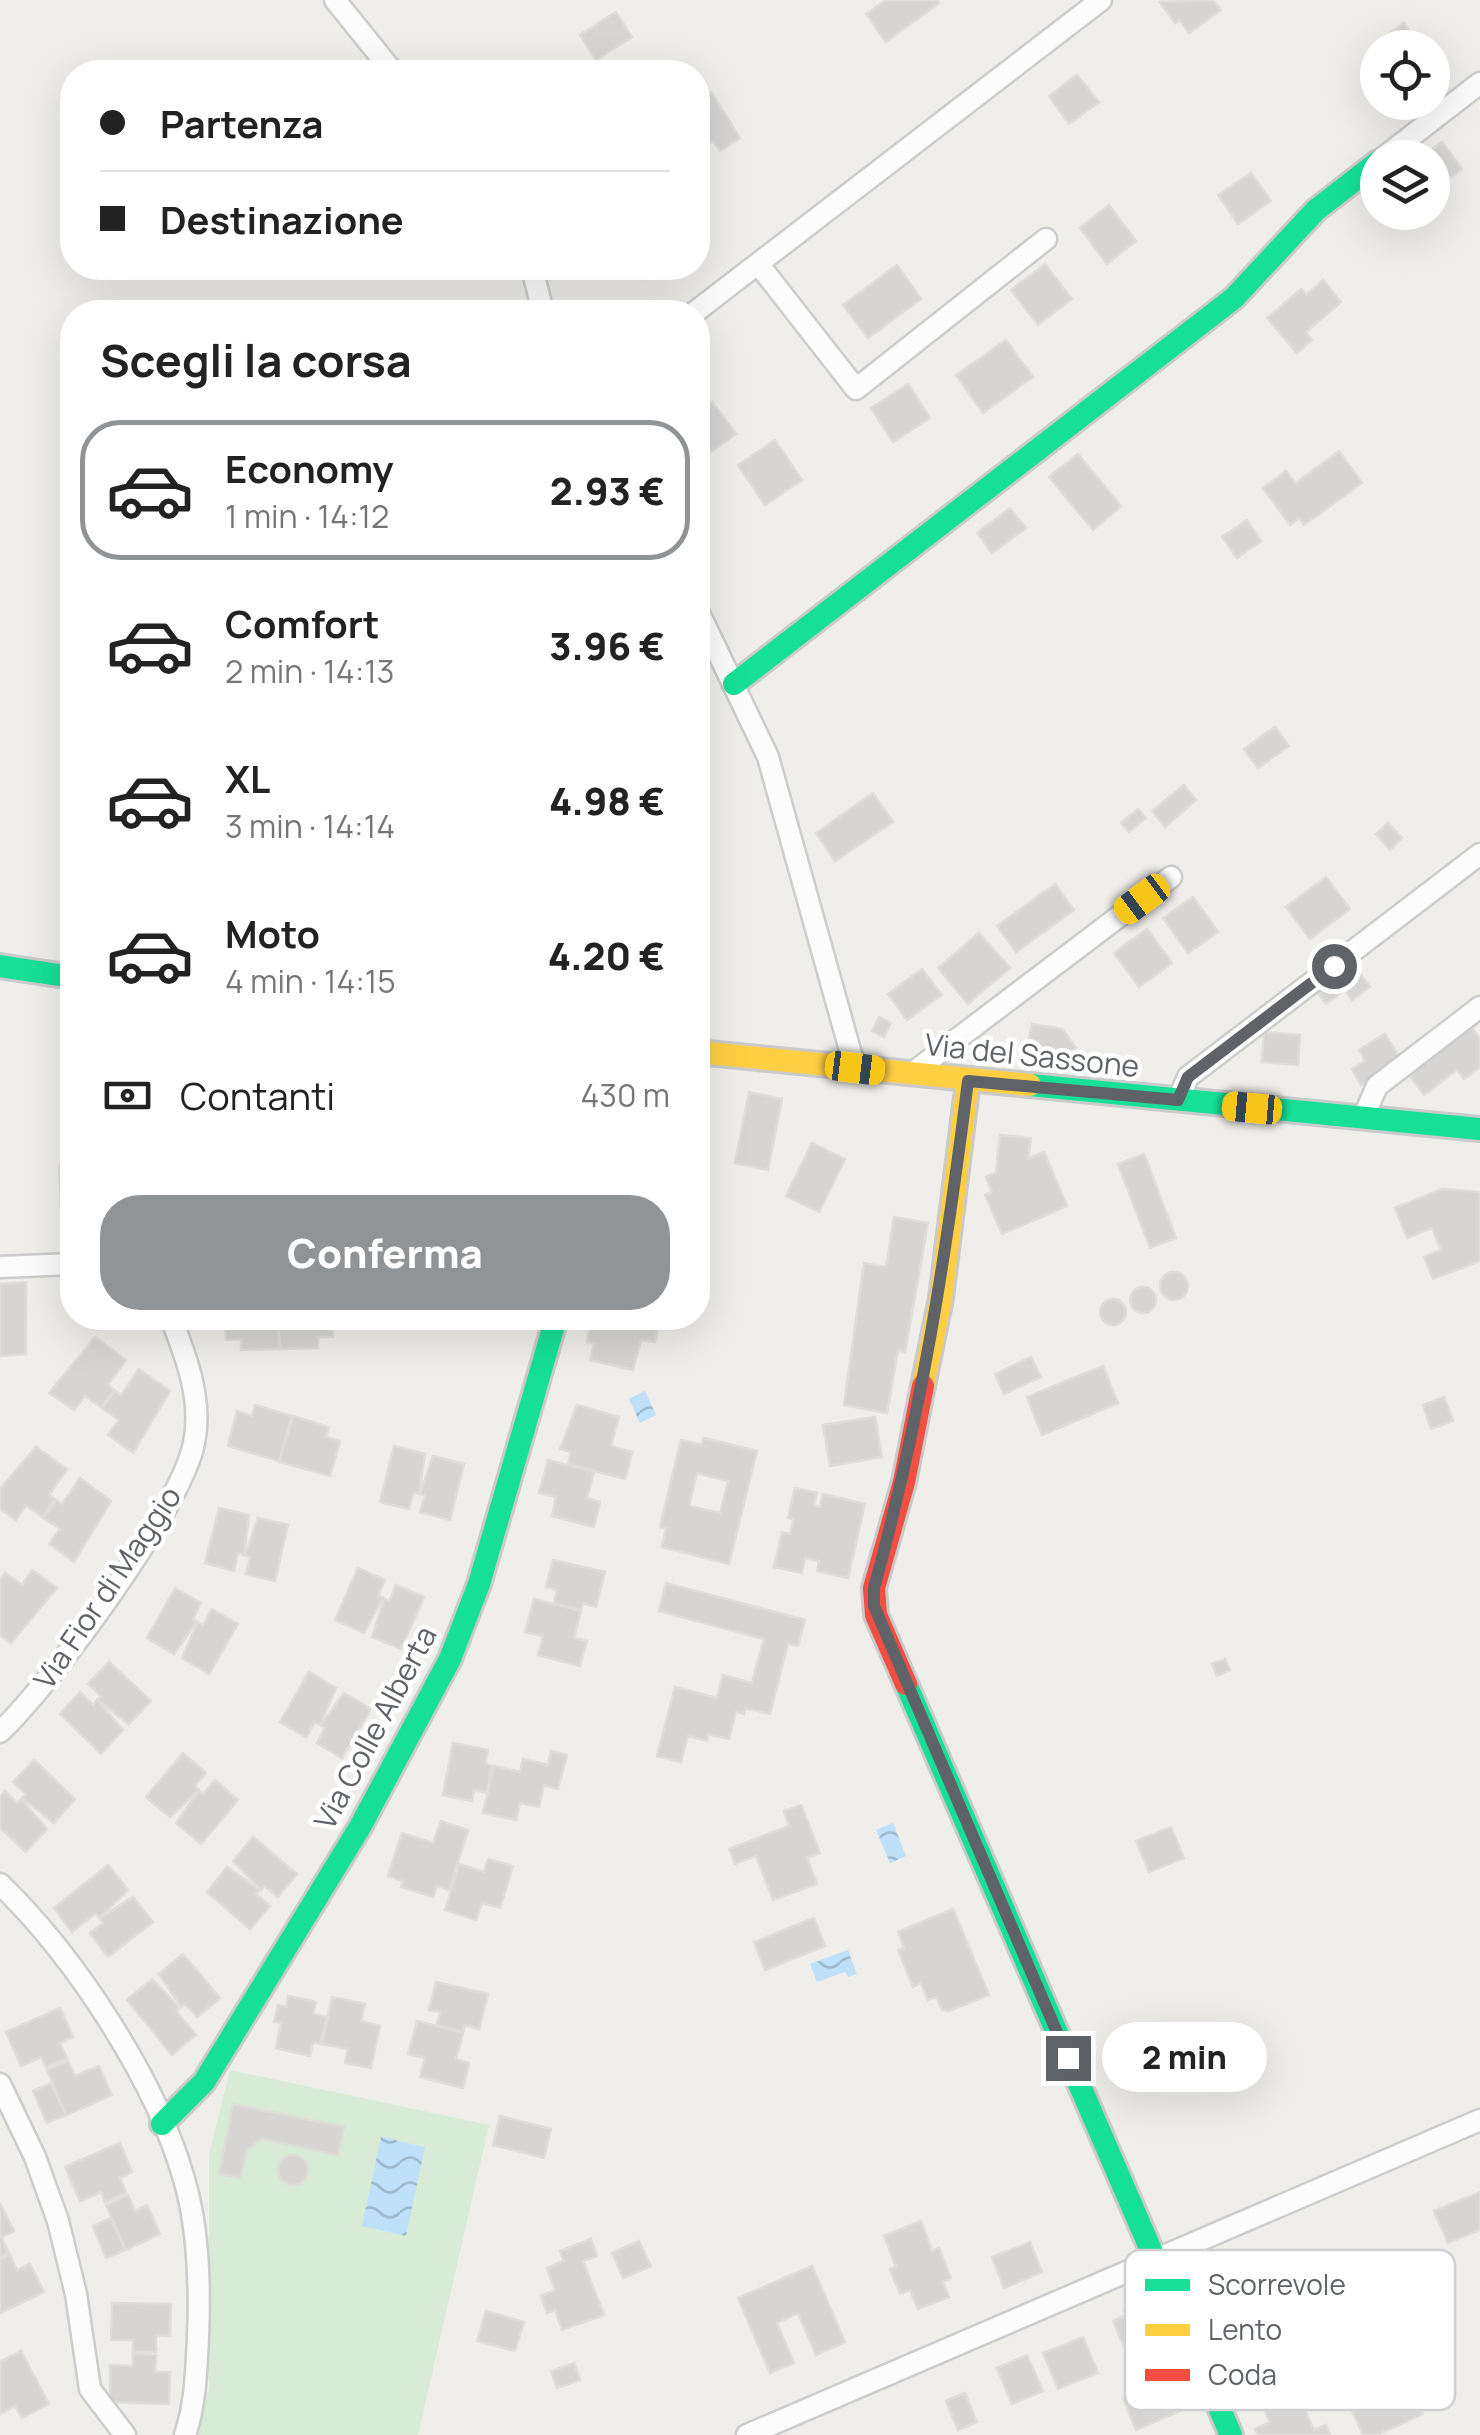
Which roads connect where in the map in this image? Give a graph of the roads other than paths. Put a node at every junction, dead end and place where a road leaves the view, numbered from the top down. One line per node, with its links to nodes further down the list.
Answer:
1 (335, 0): 3 (street)
2 (1102, 0): 8 (street)
3 (384, 60)
4 (1480, 83): 5 (street)
5 (1406, 140)
6 (1360, 176): 11 (street)
7 (1046, 239): 8 (street)
8 (758, 266): 9 (street)
9 (710, 302)
10 (710, 636): 11 (street)
11 (734, 684): 18 (street)
12 (1480, 854): 21 (street)
13 (1172, 877): 19 (street)
14 (0, 966): 15 (street)
15 (60, 974)
16 (1480, 1007): 22 (street)
17 (710, 1053): 18 (street, Via del Sassone)
18 (855, 1068): 19 (street, Via del Sassone)
19 (911, 1074): 20 (street, Via del Sassone)
20 (968, 1081): 21 (street, Via del Sassone); 33 (street)
21 (1178, 1100): 22 (street, Via del Sassone)
22 (1363, 1118): 23 (street, Via del Sassone)
23 (1480, 1129)
24 (60, 1264): 25 (street)
25 (0, 1266)
26 (174, 1330): 28 (street, Via Fior di Maggio)
27 (553, 1330): 32 (street, Via Colle Alberta)
28 (0, 1732)
29 (0, 1884): 32 (street)
30 (0, 2084): 37 (street)
31 (1480, 2120): 34 (street)
32 (162, 2124): 38 (street)
33 (1153, 2250)
34 (1175, 2250)
35 (1125, 2271): 39 (street)
36 (1220, 2410): 40 (street)
37 (124, 2435)
38 (185, 2435)
39 (747, 2435)
40 (1231, 2435)

